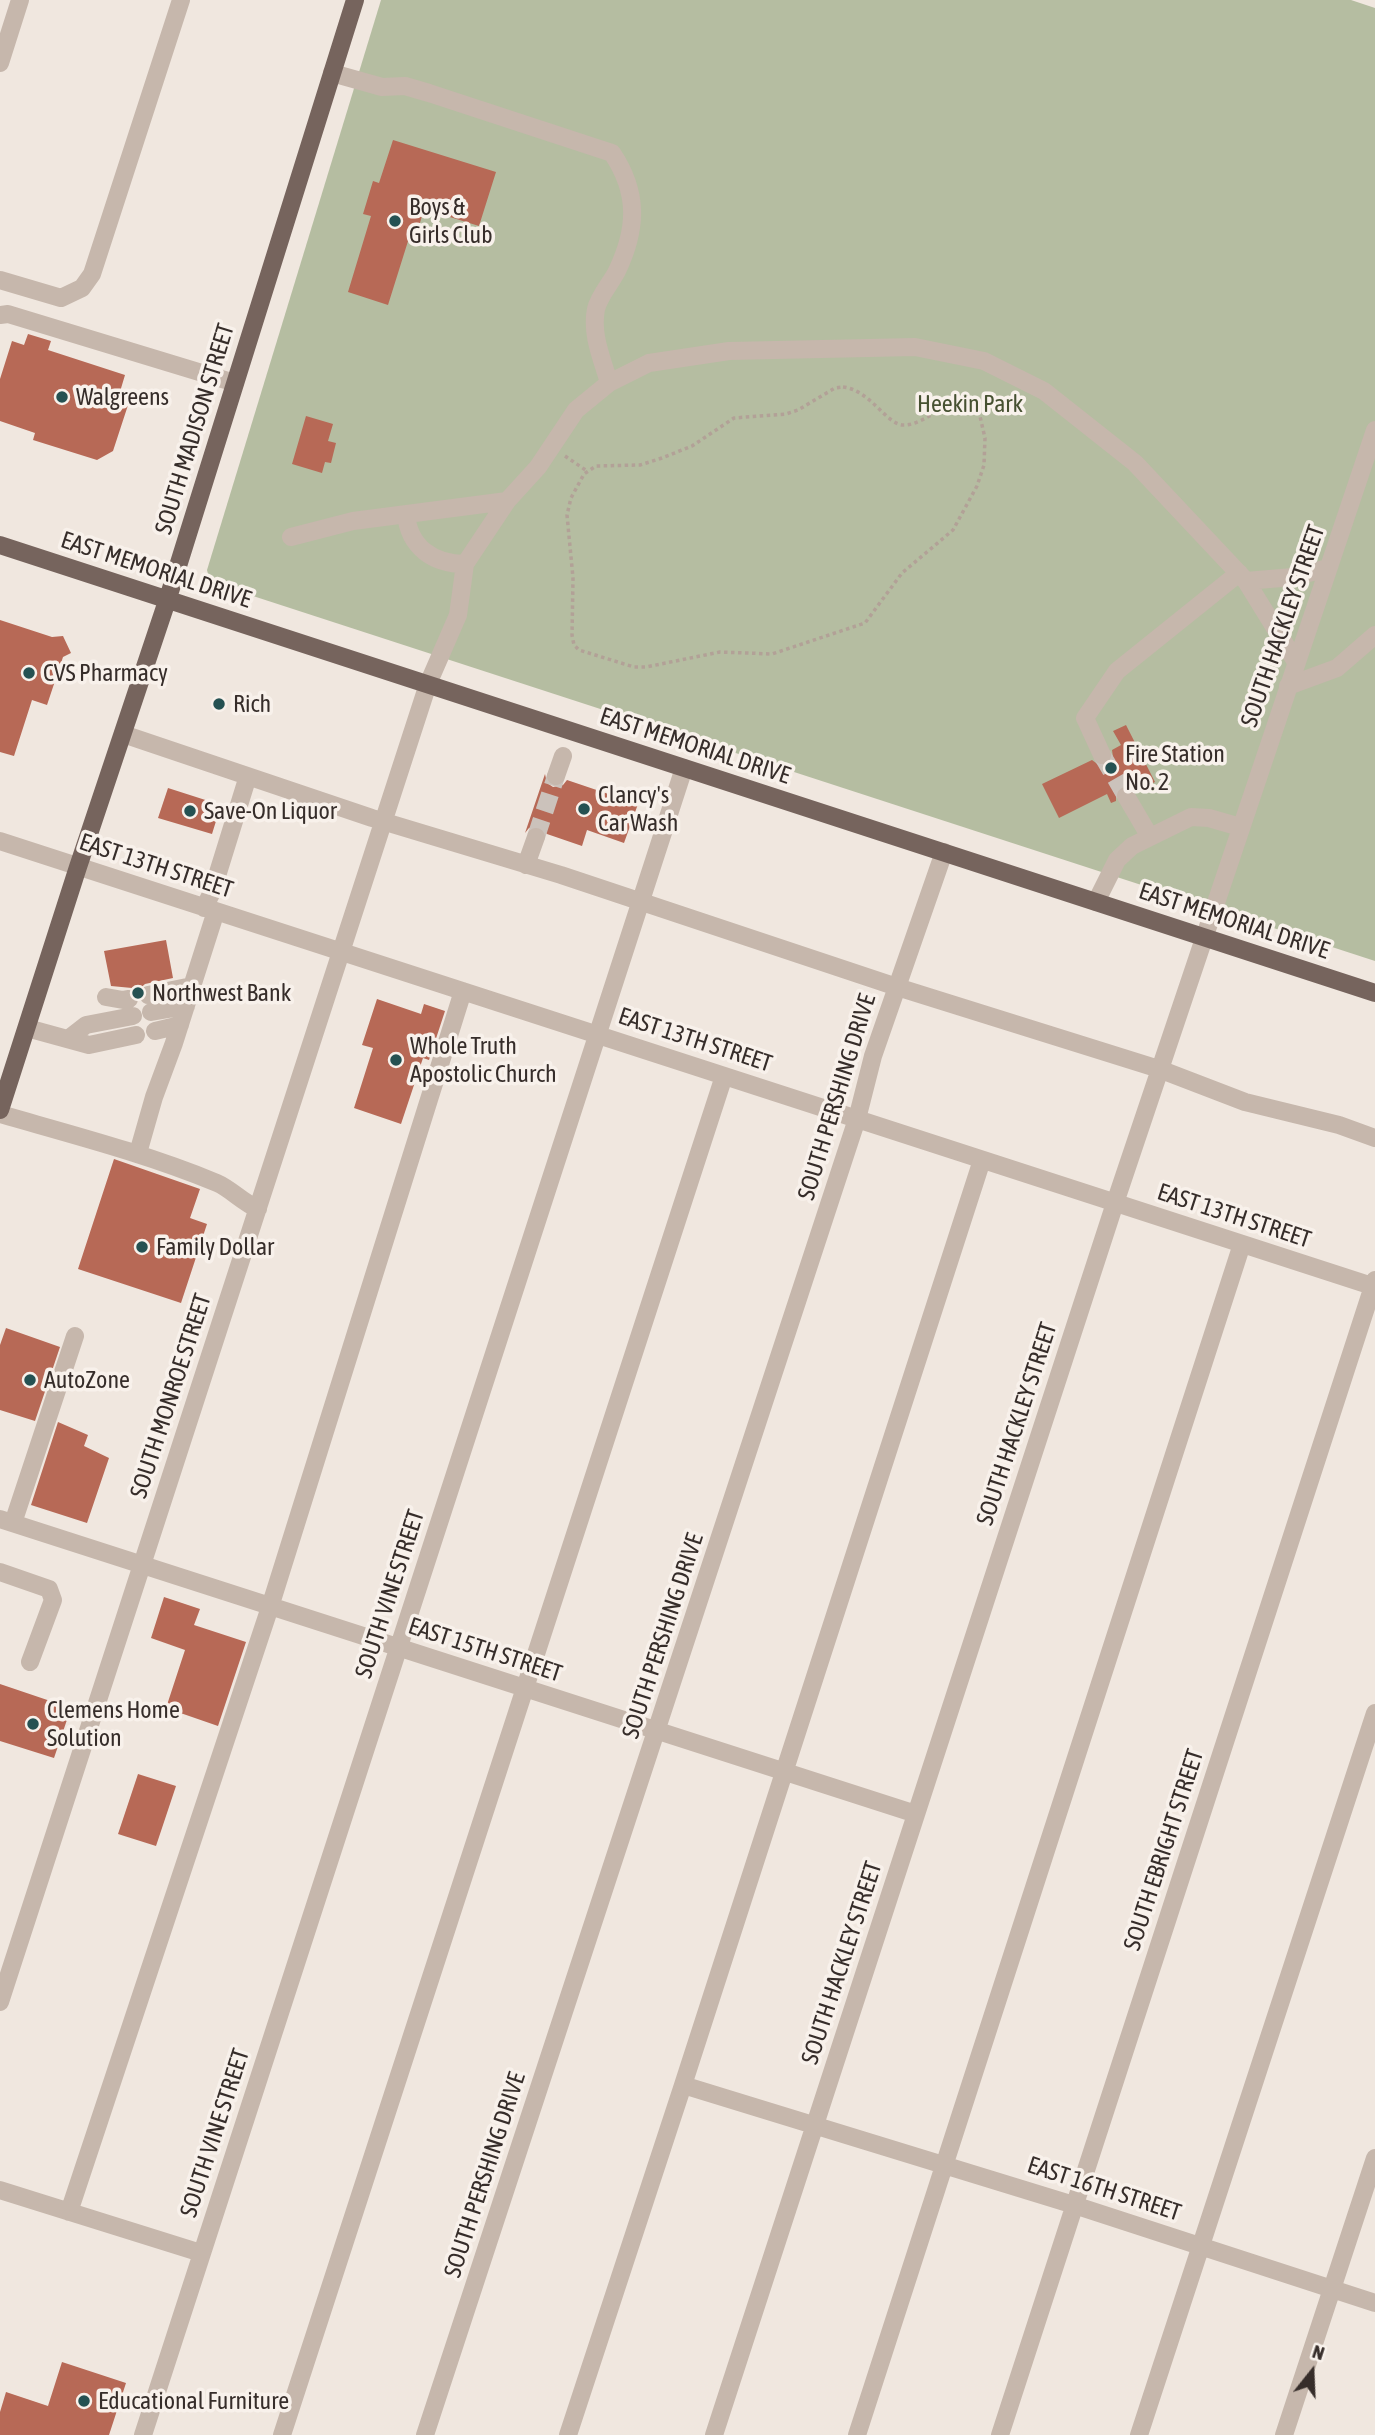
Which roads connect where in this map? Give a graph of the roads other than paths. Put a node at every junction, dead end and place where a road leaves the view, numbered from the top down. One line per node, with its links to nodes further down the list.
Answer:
1 (20, 0): 4 (street)
2 (181, 0): 6 (street)
3 (355, 0): 5 (main road, SOUTH MADISON STREET)
4 (0, 63)
5 (332, 73): 8 (main road, SOUTH MADISON STREET); 9 (street)
6 (0, 280)
7 (0, 315): 8 (street)
8 (235, 383): 18 (main road, SOUTH MADISON STREET)
9 (609, 383): 11 (street); 17 (street)
10 (1375, 430): 16 (street, SOUTH HACKLEY STREET)
11 (507, 501): 12 (street); 15 (street)
12 (406, 514): 13 (street); 15 (street)
13 (290, 537)
14 (0, 545): 18 (main road, EAST MEMORIAL DRIVE)
15 (465, 564): 21 (street, SOUTH MONROE STREET)
16 (1328, 568): 17 (street); 20 (street, SOUTH HACKLEY STREET)
17 (1242, 577): 20 (street); 24 (street)
18 (168, 598): 21 (main road, EAST MEMORIAL DRIVE); 23 (main road, SOUTH MADISON STREET)
19 (1375, 635): 22 (street)
20 (1296, 662): 22 (street, SOUTH HACKLEY STREET)
21 (428, 684): 26 (main road, EAST MEMORIAL DRIVE); 30 (street, SOUTH MONROE STREET)
22 (1288, 686): 31 (street, SOUTH HACKLEY STREET)
23 (123, 734): 27 (street); 37 (main road, SOUTH MADISON STREET)
24 (1102, 755)
25 (563, 756): 28 (street)
26 (684, 768): 35 (main road, EAST MEMORIAL DRIVE); 39 (street, SOUTH VINE STREET)
27 (248, 776): 30 (street); 40 (street)
28 (556, 776)
29 (1126, 796): 33 (street)
30 (383, 821): 36 (street); 42 (street, SOUTH MONROE STREET)
31 (1240, 827): 33 (street); 41 (street, SOUTH HACKLEY STREET)
32 (536, 837): 36 (street)
33 (1150, 837): 38 (street)
34 (0, 841): 37 (street, EAST 13TH STREET)
35 (944, 852): 38 (main road, EAST MEMORIAL DRIVE); 44 (street, SOUTH PERSHING DRIVE)
36 (526, 865): 39 (street)
37 (78, 867): 40 (street, EAST 13TH STREET); 50 (main road, SOUTH MADISON STREET)
38 (1096, 902): 41 (main road, EAST MEMORIAL DRIVE)
39 (640, 903): 44 (street); 52 (street, SOUTH VINE STREET)
40 (210, 910): 42 (street, EAST 13TH STREET); 43 (street)
41 (1203, 936): 46 (main road, EAST MEMORIAL DRIVE); 55 (street, SOUTH HACKLEY STREET)
42 (340, 952): 45 (street, EAST 13TH STREET); 63 (street, SOUTH MONROE STREET)
43 (192, 986): 48 (street); 48 (street)
44 (897, 987): 55 (street); 58 (street, SOUTH PERSHING DRIVE)
45 (463, 991): 52 (street, EAST 13TH STREET); 70 (street)
46 (1375, 993)
47 (106, 997): 54 (street)
48 (186, 1006): 49 (street)
49 (180, 1025): 51 (street); 60 (street)
50 (27, 1028): 54 (street); 57 (main road, SOUTH MADISON STREET)
51 (155, 1031)
52 (597, 1034): 56 (street, EAST 13TH STREET); 71 (street, SOUTH VINE STREET)
53 (136, 1035): 54 (street)
54 (68, 1039)
55 (1159, 1069): 59 (street); 62 (street, SOUTH HACKLEY STREET)
56 (724, 1076): 58 (street, EAST 13TH STREET); 73 (street)
57 (0, 1112): 60 (street)
58 (857, 1119): 61 (street, EAST 13TH STREET); 75 (street, SOUTH PERSHING DRIVE)
59 (1375, 1138)
60 (138, 1153): 63 (street)
61 (982, 1160): 62 (street, EAST 13TH STREET); 76 (street)
62 (1115, 1203): 64 (street, EAST 13TH STREET); 77 (street, SOUTH HACKLEY STREET)
63 (258, 1209): 68 (street, SOUTH MONROE STREET)
64 (1242, 1244): 65 (street, EAST 13TH STREET); 82 (street)
65 (1374, 1285): 84 (street, SOUTH EBRIGHT STREET)
66 (75, 1336): 67 (street)
67 (6, 1521): 68 (street, EAST 15TH STREET)
68 (142, 1565): 70 (street, EAST 15TH STREET); 78 (street, SOUTH MONROE STREET)
69 (0, 1572): 72 (street)
70 (270, 1607): 71 (street, EAST 15TH STREET); 85 (street)
71 (399, 1648): 73 (street, EAST 15TH STREET); 87 (street, SOUTH VINE STREET)
72 (30, 1662)
73 (524, 1688): 75 (street, EAST 15TH STREET); 91 (street)
74 (1375, 1713): 86 (street)
75 (657, 1731): 76 (street, EAST 15TH STREET); 92 (street, SOUTH PERSHING DRIVE)
76 (785, 1772): 77 (street, EAST 15TH STREET); 79 (street)
77 (916, 1814): 80 (street, SOUTH HACKLEY STREET)
78 (0, 2002)
79 (683, 2085): 80 (street, EAST 16TH STREET); 93 (street)
80 (816, 2124): 82 (street, EAST 16TH STREET); 94 (street, SOUTH HACKLEY STREET)
81 (1375, 2158): 88 (street)
82 (944, 2164): 84 (street, EAST 16TH STREET); 95 (street)
83 (0, 2190): 85 (street)
84 (1074, 2205): 86 (street, EAST 16TH STREET); 96 (street, SOUTH EBRIGHT STREET)
85 (69, 2212): 87 (street)
86 (1200, 2246): 88 (street, EAST 16TH STREET); 97 (street)
87 (201, 2253): 90 (street, SOUTH VINE STREET)
88 (1332, 2290): 89 (street, EAST 16TH STREET); 98 (street)
89 (1375, 2303)
90 (143, 2435)
91 (282, 2435)
92 (425, 2435)
93 (568, 2435)
94 (715, 2435)
95 (857, 2435)
96 (1000, 2435)
97 (1139, 2435)
98 (1284, 2435)

